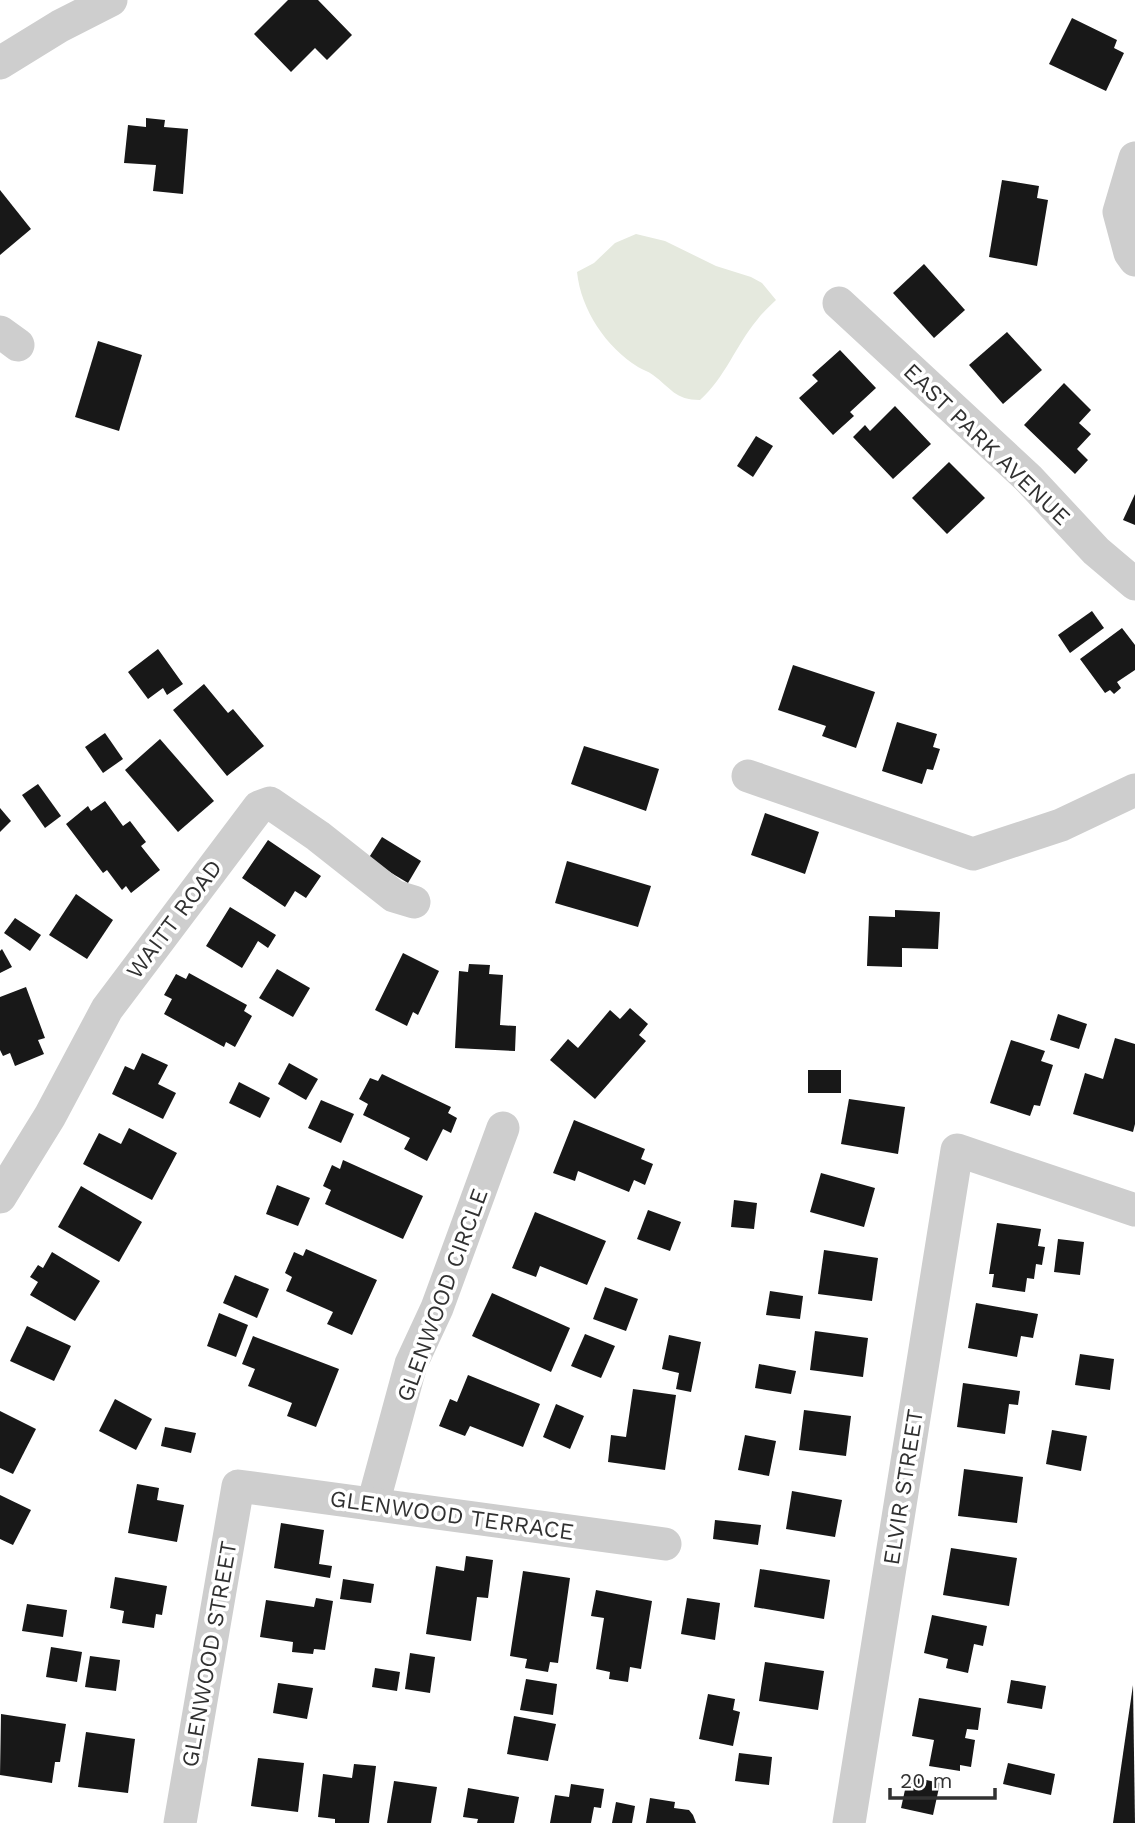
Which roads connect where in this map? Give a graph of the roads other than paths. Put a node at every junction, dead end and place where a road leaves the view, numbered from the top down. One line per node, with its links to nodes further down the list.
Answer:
1 (111, 0): 2 (street)
2 (0, 63)
3 (1135, 158): 4 (street)
4 (1135, 260)
5 (839, 303): 6 (street, EAST PARK AVENUE)
6 (1135, 584)
7 (748, 776): 8 (street)
8 (1135, 790)
9 (414, 902): 11 (street, WAITT ROAD)
10 (503, 1128): 14 (street, GLENWOOD CIRCLE)
11 (0, 1197)
12 (1135, 1210): 17 (street, ELVIR STREET)
13 (238, 1486): 14 (street, GLENWOOD TERRACE); 16 (street, GLENWOOD STREET)
14 (373, 1504): 15 (street, GLENWOOD TERRACE)
15 (665, 1544)
16 (180, 1823)
17 (849, 1823)

